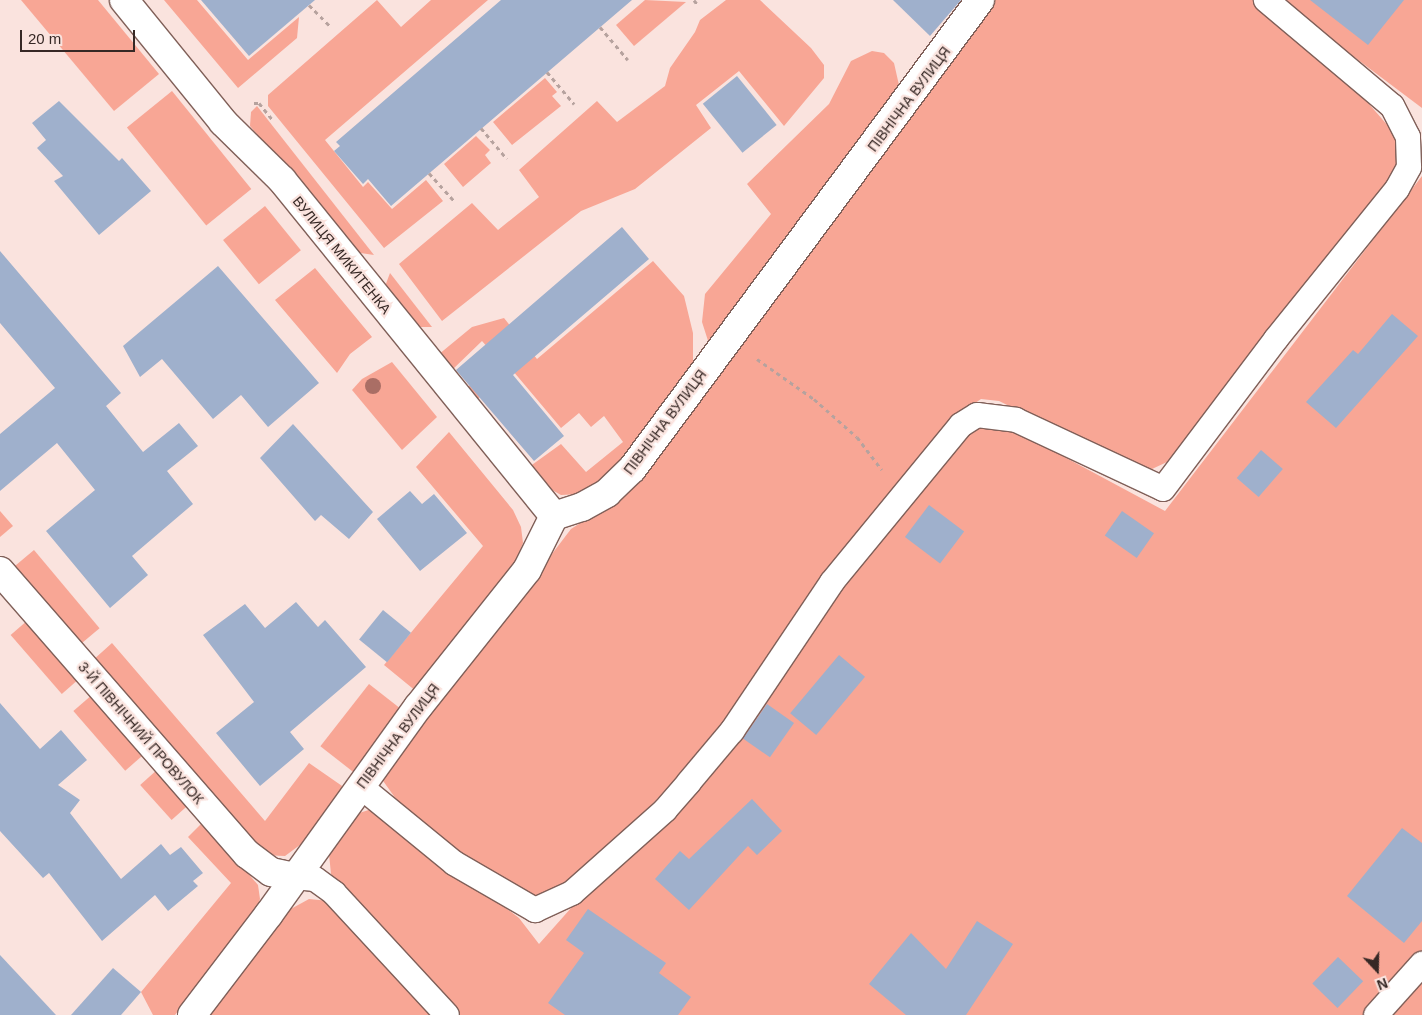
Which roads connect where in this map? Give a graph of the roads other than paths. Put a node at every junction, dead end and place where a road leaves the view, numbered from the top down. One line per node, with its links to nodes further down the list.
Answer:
1 (124, 0): 4 (street, ВУЛИЦЯ МИКИТЕНКА)
2 (980, 0): 4 (street, ПІВНІЧНА ВУЛИЦЯ)
3 (1266, 0): 6 (lane)
4 (554, 516): 6 (street, ПІВНІЧНА ВУЛИЦЯ)
5 (0, 571): 7 (street, 3-Й ПІВНІЧНИЙ ПРОВУЛОК)
6 (360, 786): 7 (street, ПІВНІЧНА ВУЛИЦЯ)
7 (295, 876): 9 (street, ПІВНІЧНА ВУЛИЦЯ); 10 (lane)
8 (1422, 964): 11 (lane)
9 (192, 1015)
10 (447, 1015)
11 (1376, 1015)

